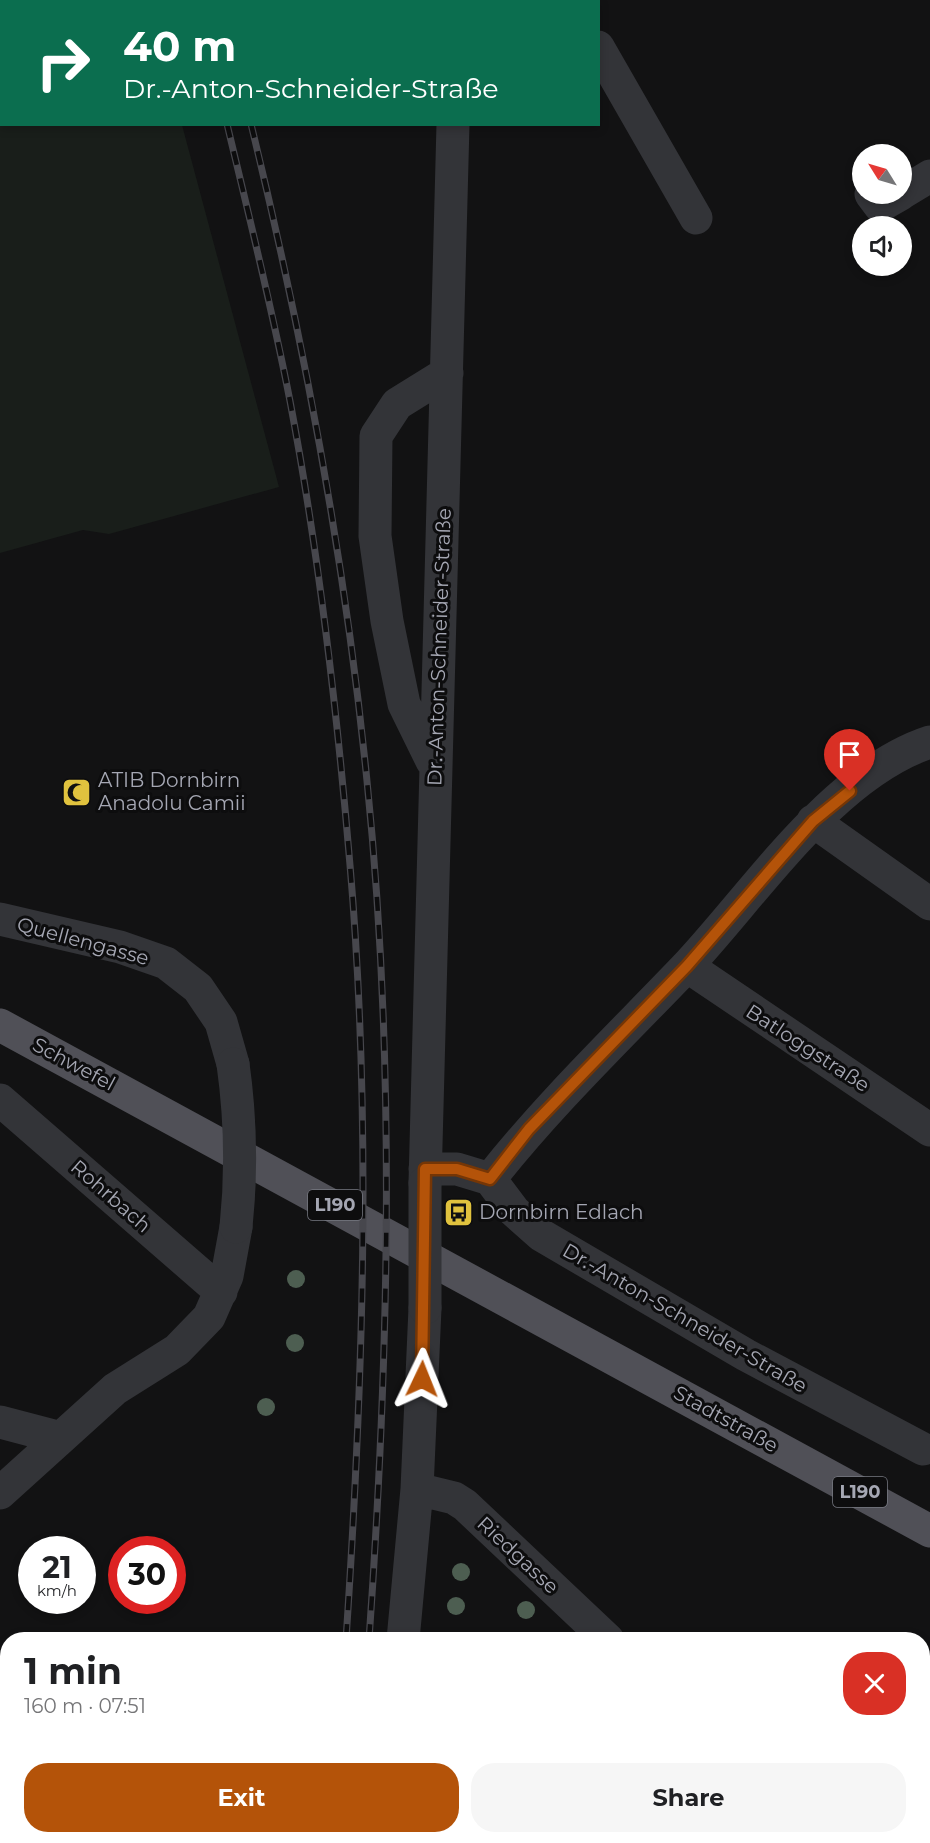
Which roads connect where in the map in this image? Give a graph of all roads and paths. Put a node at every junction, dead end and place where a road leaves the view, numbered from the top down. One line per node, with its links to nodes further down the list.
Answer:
1 (600, 50): 5 (street)
2 (453, 126): 6 (street, Dr.-Anton-Schneider-Straße)
3 (930, 176): 4 (street)
4 (912, 187)
5 (696, 218)
6 (447, 373): 8 (street, Dr.-Anton-Schneider-Straße); 8 (street)
7 (930, 742): 9 (street)
8 (435, 766): 16 (street, Dr.-Anton-Schneider-Straße)
9 (813, 821): 10 (street); 12 (street)
10 (930, 904)
11 (0, 919): 18 (street, Quellengasse, bridge)
12 (687, 966): 15 (street, Batloggstraße); 17 (street)
13 (0, 1025): 19 (main road, Schwefel / L190)
14 (0, 1100): 18 (street, Rohrbach)
15 (930, 1130)
16 (425, 1176): 17 (street); 23 (street, Dr.-Anton-Schneider-Straße, bridge)
17 (490, 1179): 22 (street, Dr.-Anton-Schneider-Straße)
18 (221, 1292): 21 (street, Quellengasse)
19 (522, 1307): 25 (main road, Stadtstraße / L190)
20 (0, 1422): 21 (street)
21 (61, 1438): 24 (street)
22 (923, 1449)
23 (417, 1490): 26 (street, Dr.-Anton-Schneider-Straße); 27 (street, Riedgasse)
24 (0, 1493)
25 (930, 1531)
26 (404, 1632)
27 (600, 1632)

